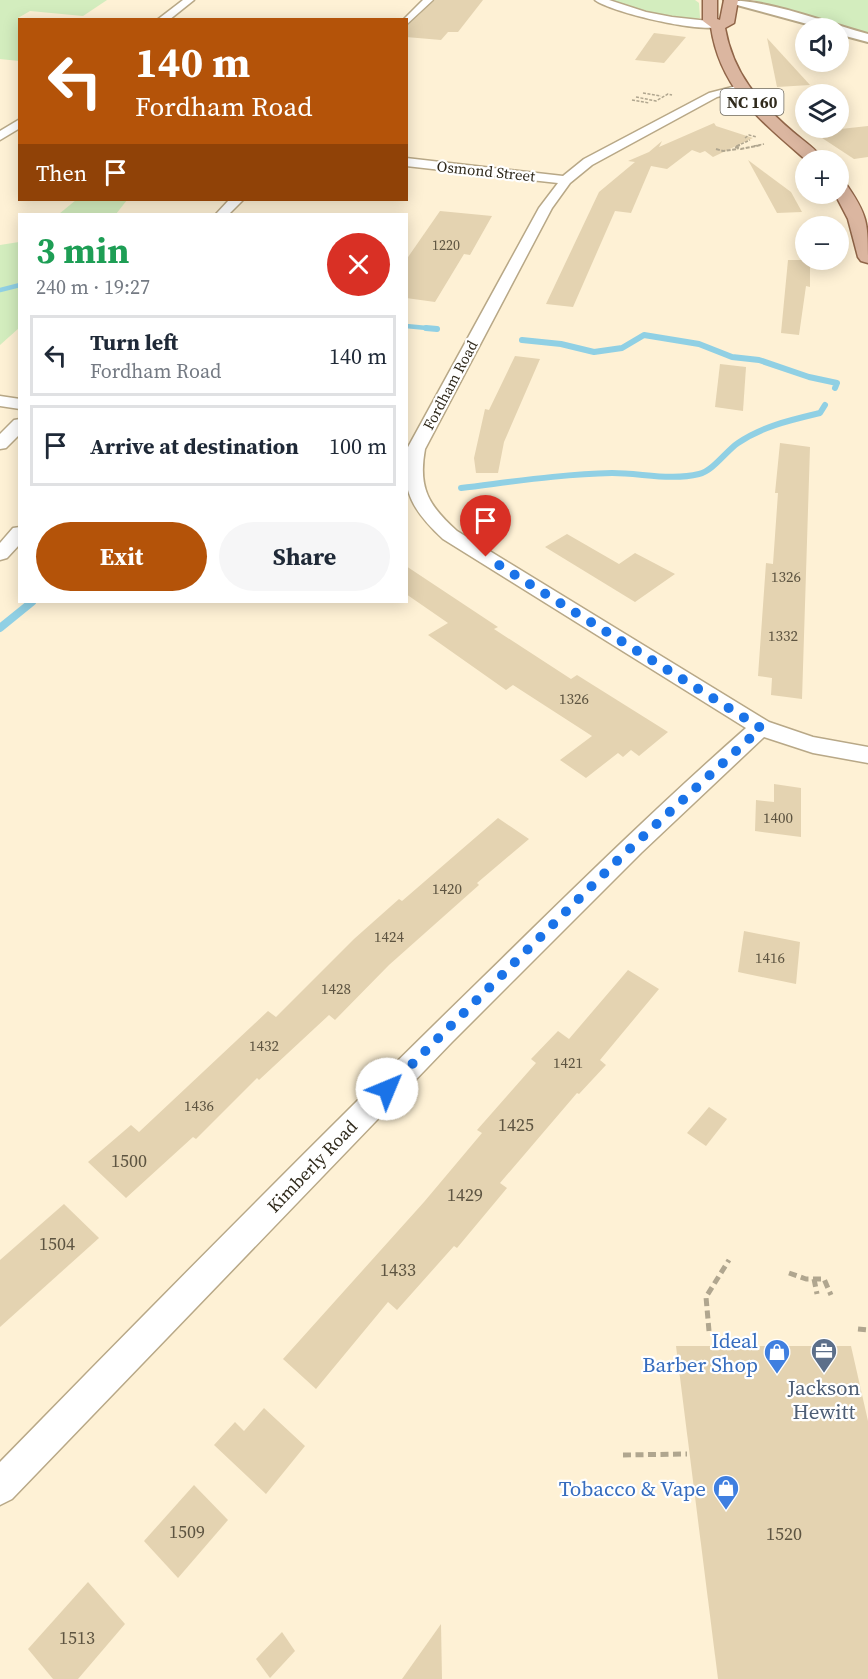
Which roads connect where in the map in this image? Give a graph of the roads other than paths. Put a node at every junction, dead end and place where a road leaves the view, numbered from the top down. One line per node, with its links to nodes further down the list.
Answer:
1 (189, 0): 6 (street)
2 (428, 0): 8 (street)
3 (600, 0): 9 (street)
4 (710, 0): 9 (main road, NC 160)
5 (731, 0): 7 (street); 9 (main road)
6 (165, 18)
7 (796, 18)
8 (408, 20)
9 (718, 25): 12 (main road, NC 160)
10 (849, 33): 11 (street)
11 (868, 38)
12 (740, 88): 15 (main road, NC 160); 17 (street, Fordham Road)
13 (18, 123): 14 (street)
14 (0, 136)
15 (805, 150)
16 (408, 162): 17 (street, Osmond Street)
17 (566, 180): 28 (street, Fordham Road)
18 (235, 201): 20 (street)
19 (849, 202): 21 (main road)
20 (223, 213)
21 (868, 257)
22 (0, 401): 23 (street)
23 (18, 404)
24 (18, 426): 25 (street)
25 (0, 444)
26 (18, 534): 27 (street)
27 (0, 554)
28 (761, 728): 29 (street, Fordham Road); 30 (street, Kimberly Road)
29 (868, 756)
30 (0, 1487)

